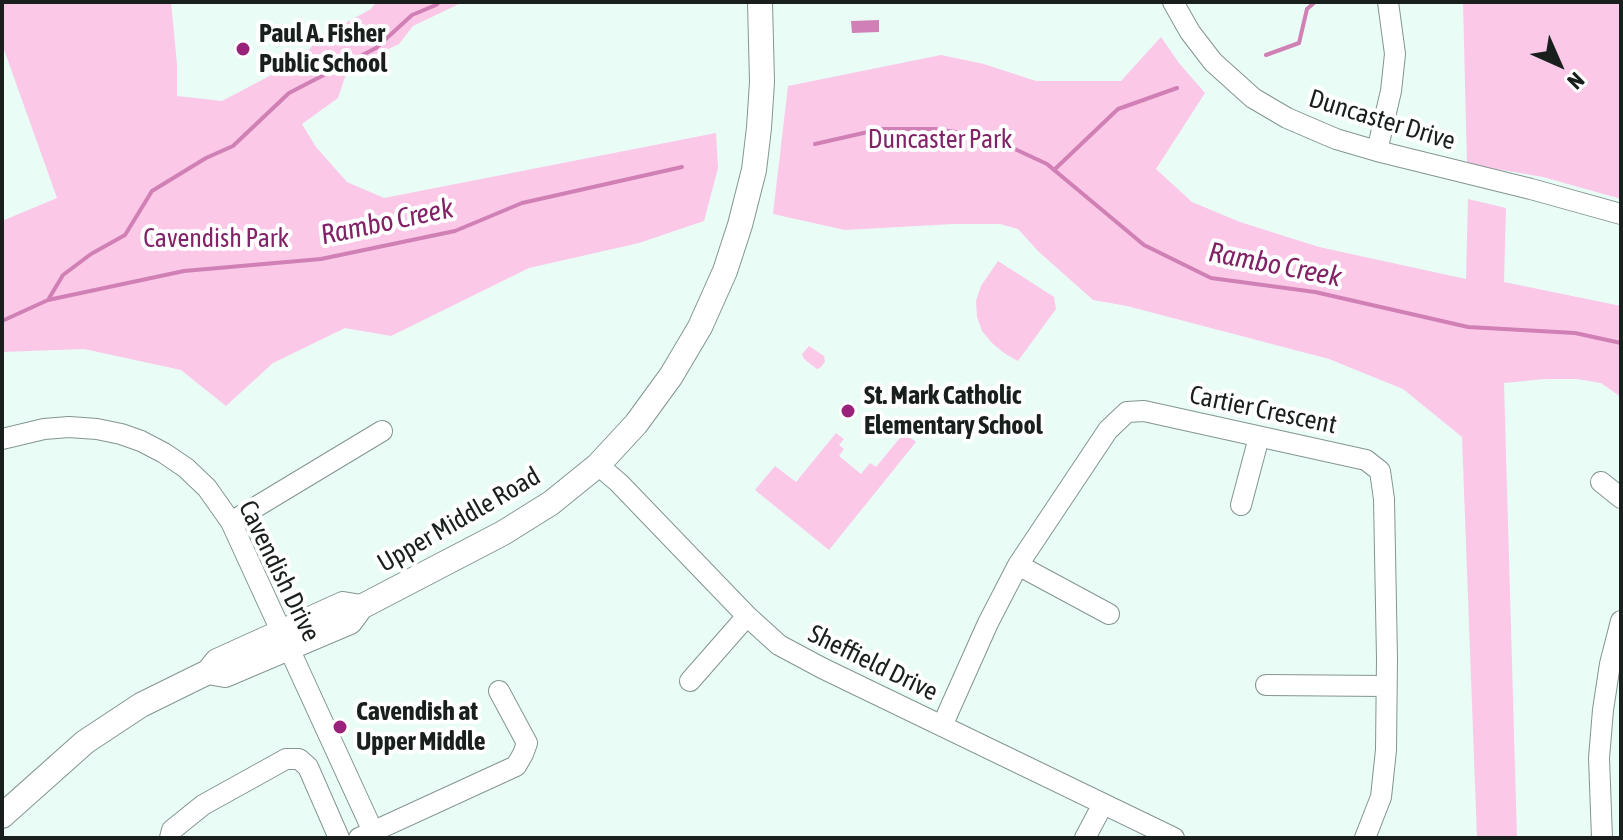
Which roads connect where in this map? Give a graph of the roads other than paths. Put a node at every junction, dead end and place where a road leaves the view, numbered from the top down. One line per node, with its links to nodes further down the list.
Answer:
1 (760, 2): 9 (main road, Upper Middle Road)
2 (1173, 2): 4 (street, Duncaster Drive)
3 (1388, 2): 4 (street)
4 (1377, 151): 5 (street, Duncaster Drive)
5 (1621, 214)
6 (382, 431): 13 (street)
7 (1259, 437): 12 (street); 14 (street, Cartier Crescent); 21 (street, Cartier Crescent)
8 (2, 439): 13 (street, Cavendish Drive)
9 (598, 465): 16 (street, Sheffield Drive); 18 (main road, Upper Middle Road)
10 (1601, 482): 11 (street)
11 (1621, 498)
12 (1241, 505)
13 (231, 522): 18 (street, Cavendish Drive)
14 (1018, 565): 15 (street); 23 (street, Cartier Crescent)
15 (1109, 614)
16 (747, 616): 19 (street); 23 (street, Sheffield Drive)
17 (1621, 621): 32 (street)
18 (285, 640): 25 (main road, Upper Middle Road); 26 (street, Cavendish Drive)
19 (690, 681)
20 (1266, 685): 21 (street)
21 (1386, 686): 31 (street, Cartier Crescent)
22 (499, 691): 26 (street)
23 (942, 726): 24 (street, Sheffield Drive)
24 (1103, 804): 29 (street); 30 (street, Sheffield Drive)
25 (2, 816)
26 (369, 836)
27 (170, 838): 28 (street)
28 (339, 838)
29 (1085, 838)
30 (1174, 838)
31 (1365, 838)
32 (1602, 838)

